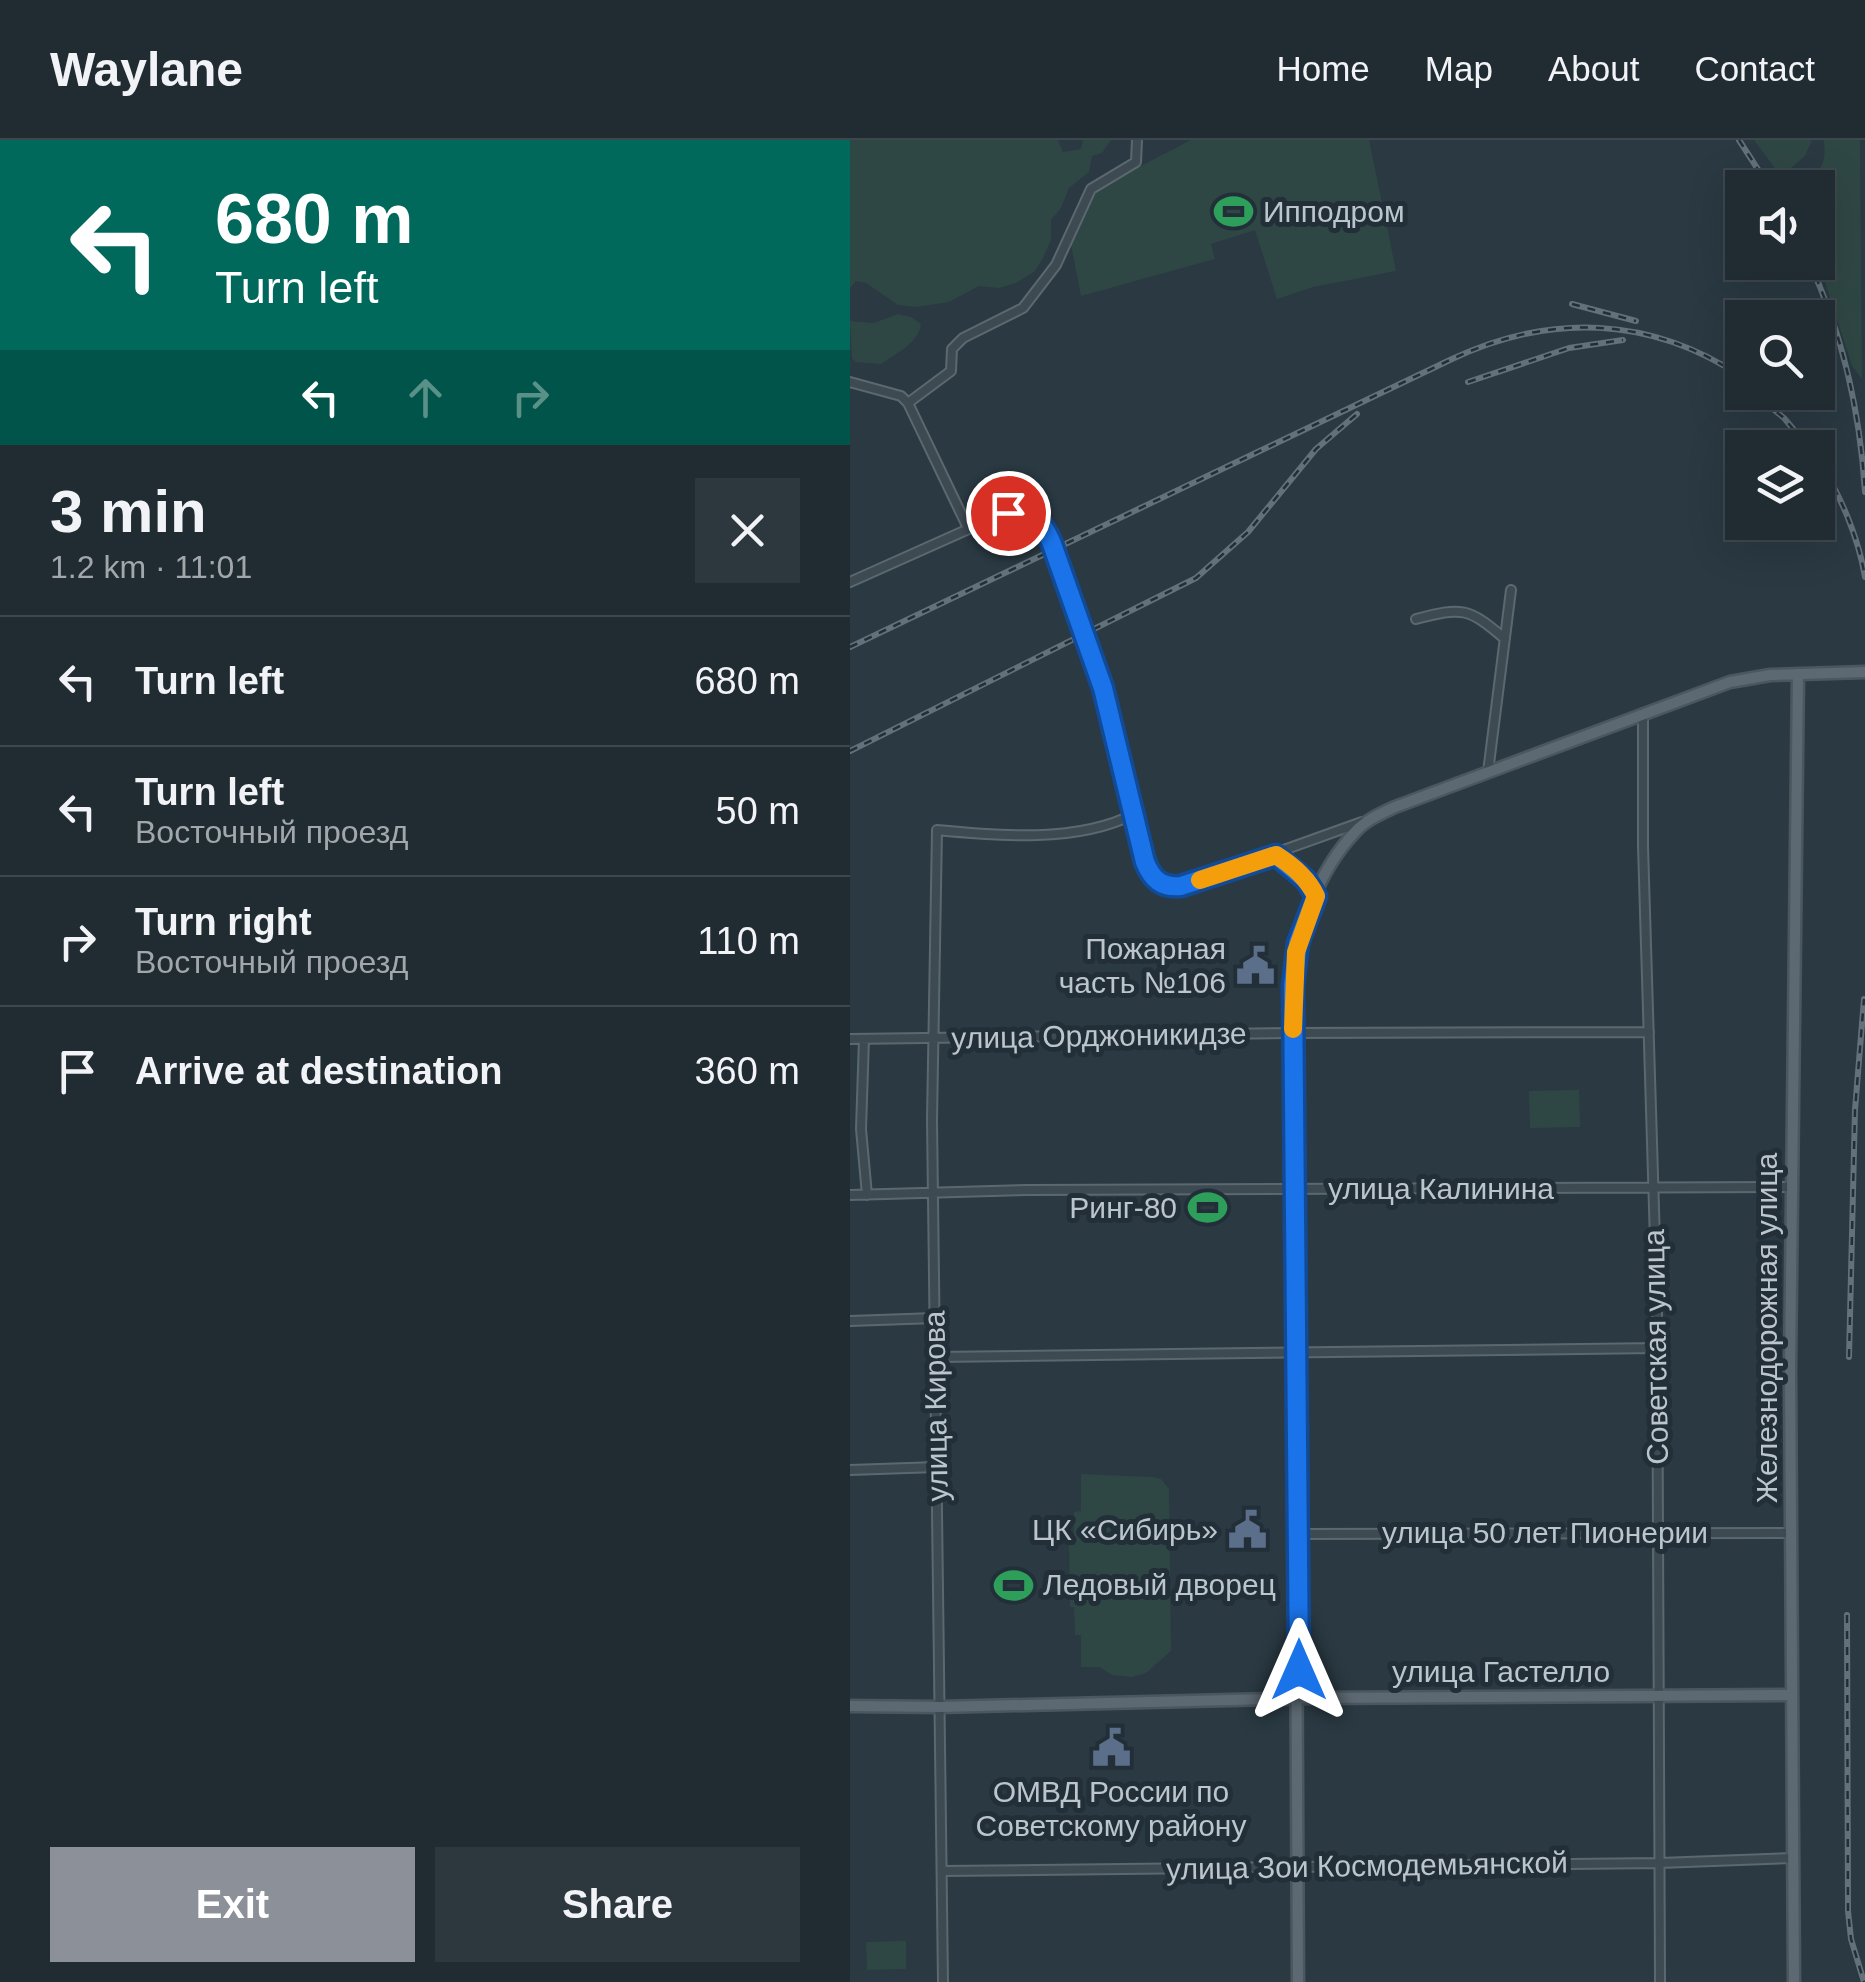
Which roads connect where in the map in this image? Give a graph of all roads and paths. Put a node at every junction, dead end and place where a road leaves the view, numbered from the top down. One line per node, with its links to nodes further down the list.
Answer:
1 (1137, 140): 3 (street)
2 (850, 382): 3 (street)
3 (908, 403): 4 (street)
4 (968, 528): 5 (street); 13 (street)
5 (850, 582)
6 (1511, 590): 8 (street)
7 (1416, 619): 8 (street)
8 (1505, 639): 12 (street)
9 (1865, 672): 10 (main road)
10 (1798, 674): 11 (main road); 22 (main road, Железнодорожная улица)
11 (1643, 712): 12 (main road); 18 (street, Советская улица)
12 (1488, 772): 14 (main road)
13 (1134, 814): 15 (street); 21 (street, улица Кирова)
14 (1370, 819): 15 (street); 16 (main road)
15 (1276, 855): 16 (street)
16 (1316, 896): 17 (main road)
17 (1293, 1032): 18 (street, улица Орджоникидзе); 21 (street, улица Орджоникидзе); 24 (main road)
18 (1648, 1032): 23 (street, Советская улица)
19 (850, 1039): 20 (street, улица Орджоникидзе)
20 (864, 1039): 21 (street, улица Орджоникидзе); 27 (street)
21 (932, 1039): 25 (street, улица Кирова)
22 (1792, 1186): 23 (street, улица Калинина); 36 (main road, Железнодорожная улица)
23 (1654, 1188): 24 (street, улица Калинина); 30 (street, Советская улица)
24 (1294, 1189): 25 (street, улица Калинина); 31 (main road)
25 (934, 1193): 27 (street, улица Калинина); 28 (street, улица Кирова)
26 (850, 1195): 27 (street, улица Калинина)
27 (867, 1195)
28 (935, 1318): 29 (street); 32 (street, улица Кирова)
29 (850, 1321)
30 (1657, 1348): 31 (street); 35 (street, Советская улица)
31 (1296, 1352): 32 (street); 37 (main road)
32 (936, 1357): 33 (street, улица Кирова)
33 (937, 1467): 34 (street); 42 (street, улица Кирова)
34 (850, 1470)
35 (1658, 1533): 36 (street, улица 50 лет Пионерии); 37 (street, улица 50 лет Пионерии); 38 (street, Советская улица)
36 (1791, 1533): 39 (main road, Железнодорожная улица)
37 (1298, 1534): 40 (main road)
38 (1658, 1696): 39 (main road, улица Гастелло); 40 (main road, улица Гастелло); 44 (street, Советская улица)
39 (1792, 1696): 43 (main road, Железнодорожная улица)
40 (1299, 1698): 42 (main road, улица Гастелло); 45 (main road)
41 (850, 1706): 42 (main road, улица Гастелло)
42 (940, 1707): 46 (street, улица Кирова)
43 (1792, 1858): 44 (street, улица Зои Космодемьянской); 50 (main road, Железнодорожная улица)
44 (1660, 1863): 45 (street, улица Зои Космодемьянской); 49 (street, Советская улица)
45 (1298, 1866): 46 (street, улица Зои Космодемьянской); 48 (main road)
46 (942, 1871): 47 (street, улица Кирова)
47 (943, 1982)
48 (1298, 1982)
49 (1660, 1982)
50 (1794, 1982)

